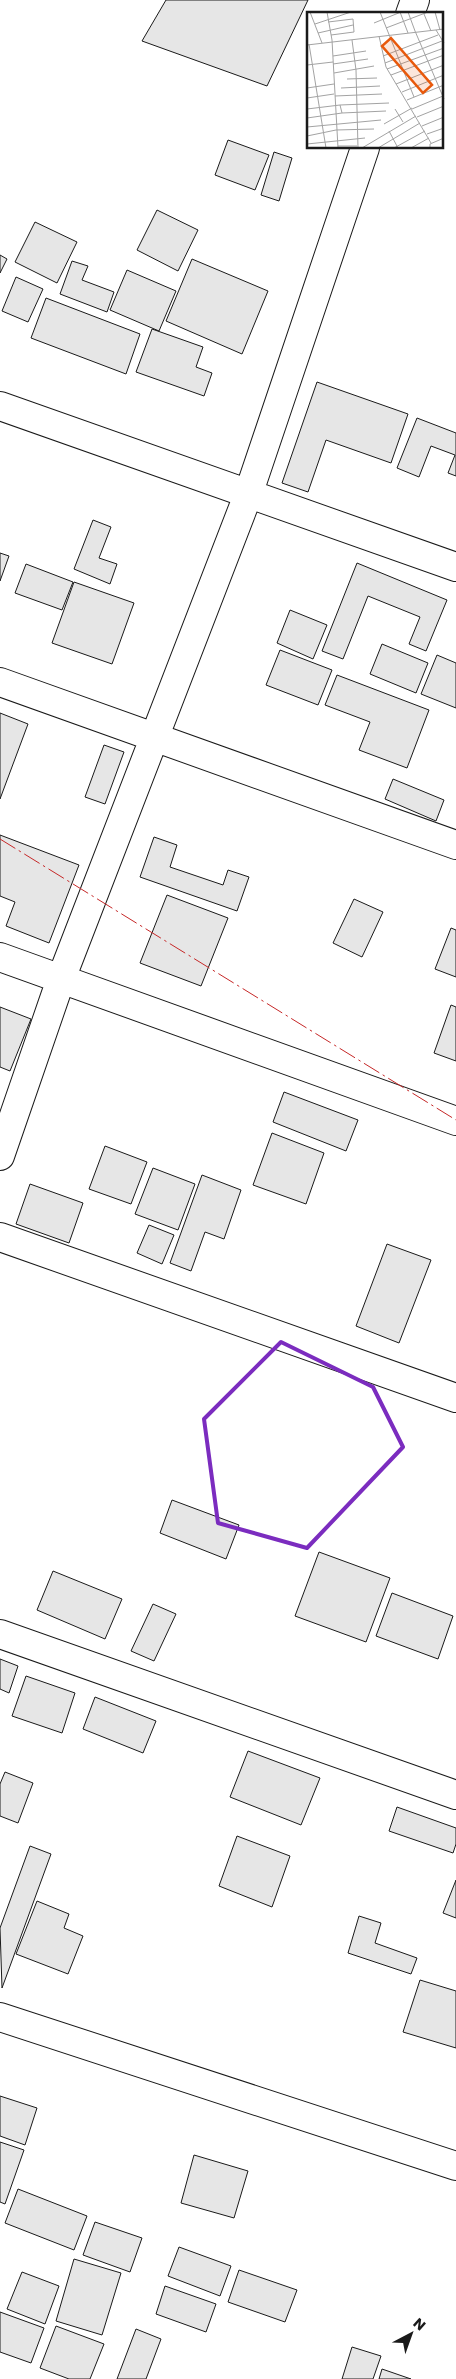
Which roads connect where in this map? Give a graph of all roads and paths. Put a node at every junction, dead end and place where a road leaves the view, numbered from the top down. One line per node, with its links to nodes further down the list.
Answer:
1 (415, 0): 2 (street)
2 (411, 12)
3 (365, 149): 5 (street)
4 (0, 406): 5 (street)
5 (248, 495): 6 (street); 8 (street)
6 (456, 567)
7 (0, 682): 8 (street)
8 (155, 737): 9 (street); 11 (street)
9 (456, 845)
10 (0, 957): 11 (street)
11 (61, 979): 12 (street); 13 (street)
12 (456, 1121)
13 (0, 1156)
14 (0, 1237): 15 (street)
15 (456, 1398)
16 (0, 1634): 17 (street)
17 (456, 1795)
18 (0, 2017): 19 (street)
19 (456, 2166)

